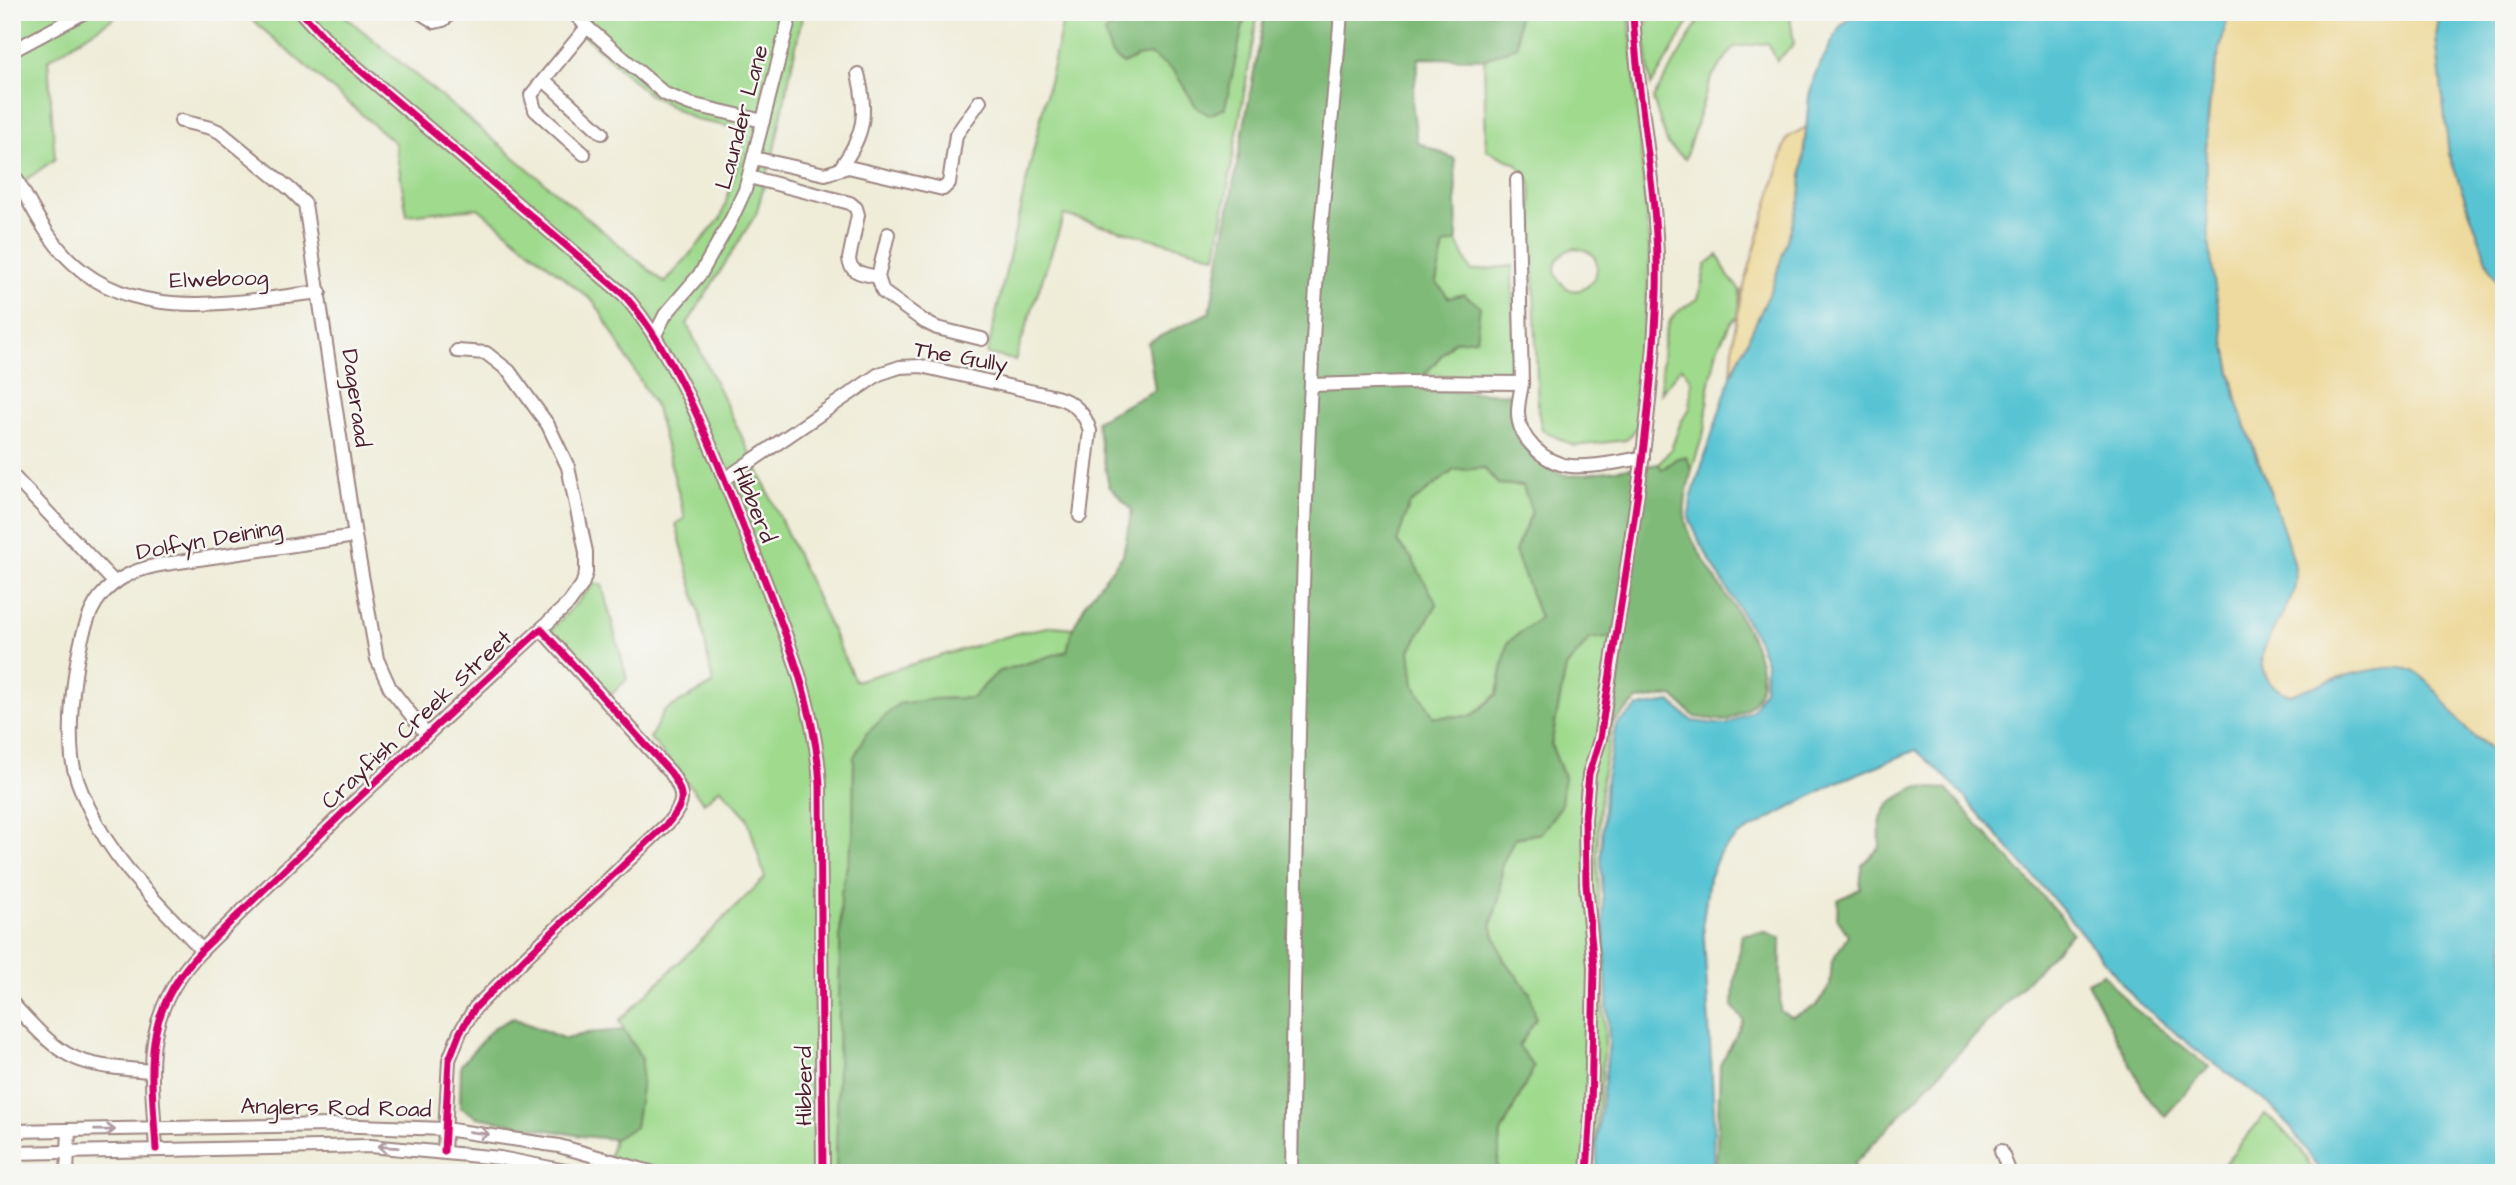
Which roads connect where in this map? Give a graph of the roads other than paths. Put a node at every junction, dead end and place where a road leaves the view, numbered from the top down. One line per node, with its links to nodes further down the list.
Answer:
1 (85, 12): 10 (street)
2 (301, 12): 26 (street, Hibberd)
3 (419, 12): 4 (street)
4 (453, 12)
5 (573, 12): 9 (street)
6 (791, 12): 15 (street, Launder Lane)
7 (1341, 12): 30 (street)
8 (1633, 12): 31 (street)
9 (587, 27): 12 (street); 15 (street)
10 (12, 51)
11 (858, 74): 19 (street)
12 (544, 80): 16 (street); 17 (street)
13 (980, 101): 19 (street)
14 (181, 121): 25 (street, Dageraad)
15 (763, 121): 18 (street, Launder Lane)
16 (602, 133)
17 (584, 154)
18 (754, 158): 19 (street); 21 (street, Launder Lane)
19 (841, 167)
20 (12, 171): 25 (street, Elweboog)
21 (749, 177): 24 (street); 26 (street, Launder Lane)
22 (1517, 180): 29 (street)
23 (888, 234): 24 (street)
24 (878, 277): 27 (street)
25 (320, 292): 35 (street, Dageraad)
26 (655, 335): 33 (street, Hibberd)
27 (982, 339)
28 (457, 351): 37 (street)
29 (1522, 383): 30 (street); 31 (street)
30 (1311, 385): 56 (street)
31 (1643, 458): 57 (street)
32 (12, 475): 36 (street)
33 (725, 479): 34 (street, The Gully); 55 (street, Hibberd)
34 (1080, 516)
35 (355, 536): 36 (street, Dolfyn Deining); 38 (street, Dageraad)
36 (115, 583): 39 (street, Dolfyn Deining)
37 (541, 629): 38 (street, Crayfish Creek Street); 43 (street, Crayfish Creek Street)
38 (427, 735): 39 (street, Crayfish Creek Street)
39 (202, 950): 41 (street, Crayfish Creek Street)
40 (12, 1003): 41 (street)
41 (151, 1071): 42 (street, Crayfish Creek Street)
42 (155, 1129): 43 (street, Anglers Rod Road); 44 (street, Anglers Rod Road, one-way to 42); 46 (street, Crayfish Creek Street)
43 (445, 1129): 48 (street, Crayfish Creek Street); 51 (street, Anglers Rod Road, one-way to 51)
44 (69, 1130): 45 (street, Anglers Rod Road); 47 (street)
45 (12, 1131)
46 (156, 1149): 47 (street, Anglers Rod Road); 48 (street, Anglers Rod Road, one-way to 46)
47 (69, 1151): 50 (street, Anglers Rod Road); 52 (street)
48 (444, 1151): 53 (street, Anglers Rod Road)
49 (2001, 1151): 58 (street)
50 (12, 1153)
51 (612, 1167): 54 (street, Anglers Rod Road)
52 (67, 1173)
53 (576, 1173)
54 (654, 1173)
55 (823, 1173)
56 (1291, 1173)
57 (1587, 1173)
58 (2010, 1173)

